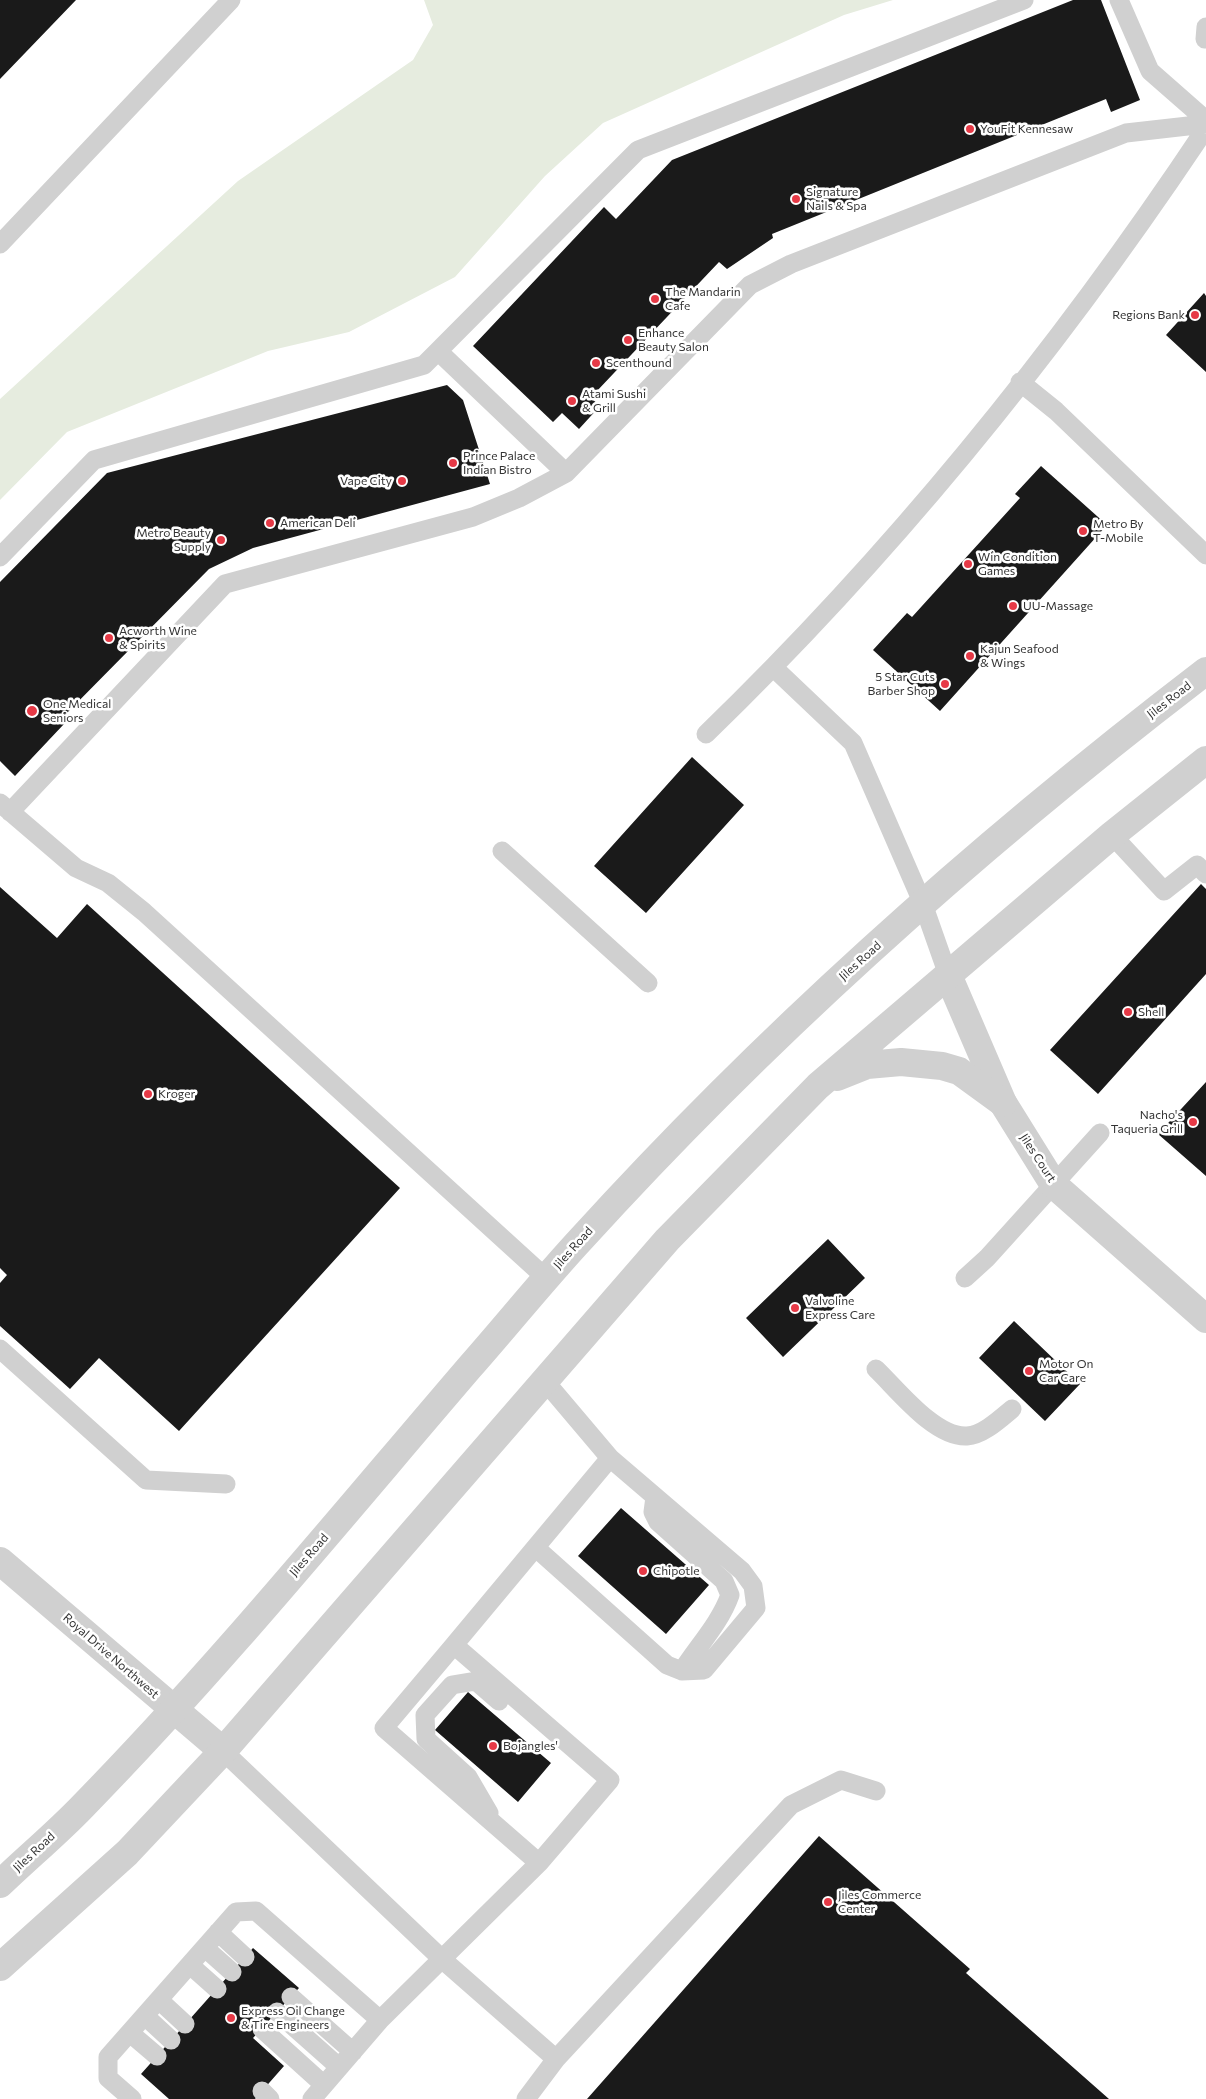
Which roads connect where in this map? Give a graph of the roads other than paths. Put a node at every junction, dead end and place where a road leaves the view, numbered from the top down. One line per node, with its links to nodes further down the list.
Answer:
1 (231, 0): 6 (lane)
2 (1024, 0): 7 (lane)
3 (1119, 0): 4 (lane)
4 (1206, 122): 9 (lane)
5 (1206, 128): 8 (lane)
6 (0, 244)
7 (438, 351): 9 (lane); 11 (lane)
8 (1020, 382): 10 (lane); 12 (lane)
9 (566, 472): 16 (lane)
10 (1206, 555)
11 (0, 556)
12 (774, 668): 14 (lane); 20 (lane)
13 (1206, 671): 20 (street, Jiles Road)
14 (706, 734)
15 (1206, 760): 17 (street)
16 (5, 808): 27 (lane)
17 (1112, 835): 19 (lane); 21 (street)
18 (502, 852): 22 (lane)
19 (1206, 874)
20 (924, 904): 21 (lane); 27 (street, Jiles Road)
21 (948, 975): 23 (street); 24 (street, Jiles Court)
22 (648, 983)
23 (818, 1086): 24 (street); 32 (street)
24 (1003, 1103): 26 (street, Jiles Court)
25 (1100, 1133): 26 (lane)
26 (1054, 1185): 28 (lane); 29 (street, Jiles Court)
27 (546, 1278): 41 (street, Jiles Road)
28 (965, 1278)
29 (1206, 1319)
30 (0, 1349): 35 (lane)
31 (876, 1369): 33 (lane)
32 (544, 1380): 34 (lane); 43 (street)
33 (1012, 1409)
34 (610, 1458): 36 (lane); 37 (lane)
35 (226, 1484)
36 (655, 1496): 40 (lane); 40 (lane)
37 (536, 1548): 39 (lane); 40 (lane)
38 (0, 1561): 41 (street, Royal Drive Northwest)
39 (454, 1645): 42 (lane); 45 (lane)
40 (682, 1671)
41 (173, 1709): 43 (street, Royal Drive Northwest); 47 (street, Jiles Road)
42 (568, 1743): 45 (lane); 46 (lane)
43 (223, 1751): 51 (lane); 53 (street)
44 (876, 1792): 67 (lane)
45 (498, 1827): 46 (lane)
46 (539, 1863): 51 (lane)
47 (0, 1884)
48 (218, 1932): 49 (lane); 50 (lane); 60 (lane)
49 (205, 1948): 52 (lane); 54 (lane)
50 (246, 1957)
51 (443, 1960): 60 (lane); 67 (lane)
52 (190, 1964): 55 (lane); 57 (lane)
53 (0, 1967)
54 (232, 1972)
55 (217, 1989)
56 (291, 1997): 65 (lane)
57 (159, 2000): 59 (lane); 61 (lane)
58 (277, 2012): 68 (lane)
59 (145, 2016): 63 (lane); 64 (lane)
60 (380, 2020): 65 (lane)
61 (185, 2024)
62 (262, 2029): 69 (lane)
63 (130, 2033): 66 (lane); 70 (lane)
64 (171, 2040)
65 (352, 2052): 68 (lane)
66 (157, 2056)
67 (556, 2059): 72 (lane)
68 (339, 2067): 69 (lane)
69 (324, 2085): 71 (lane)
70 (132, 2099)
71 (312, 2099)
72 (526, 2099)

